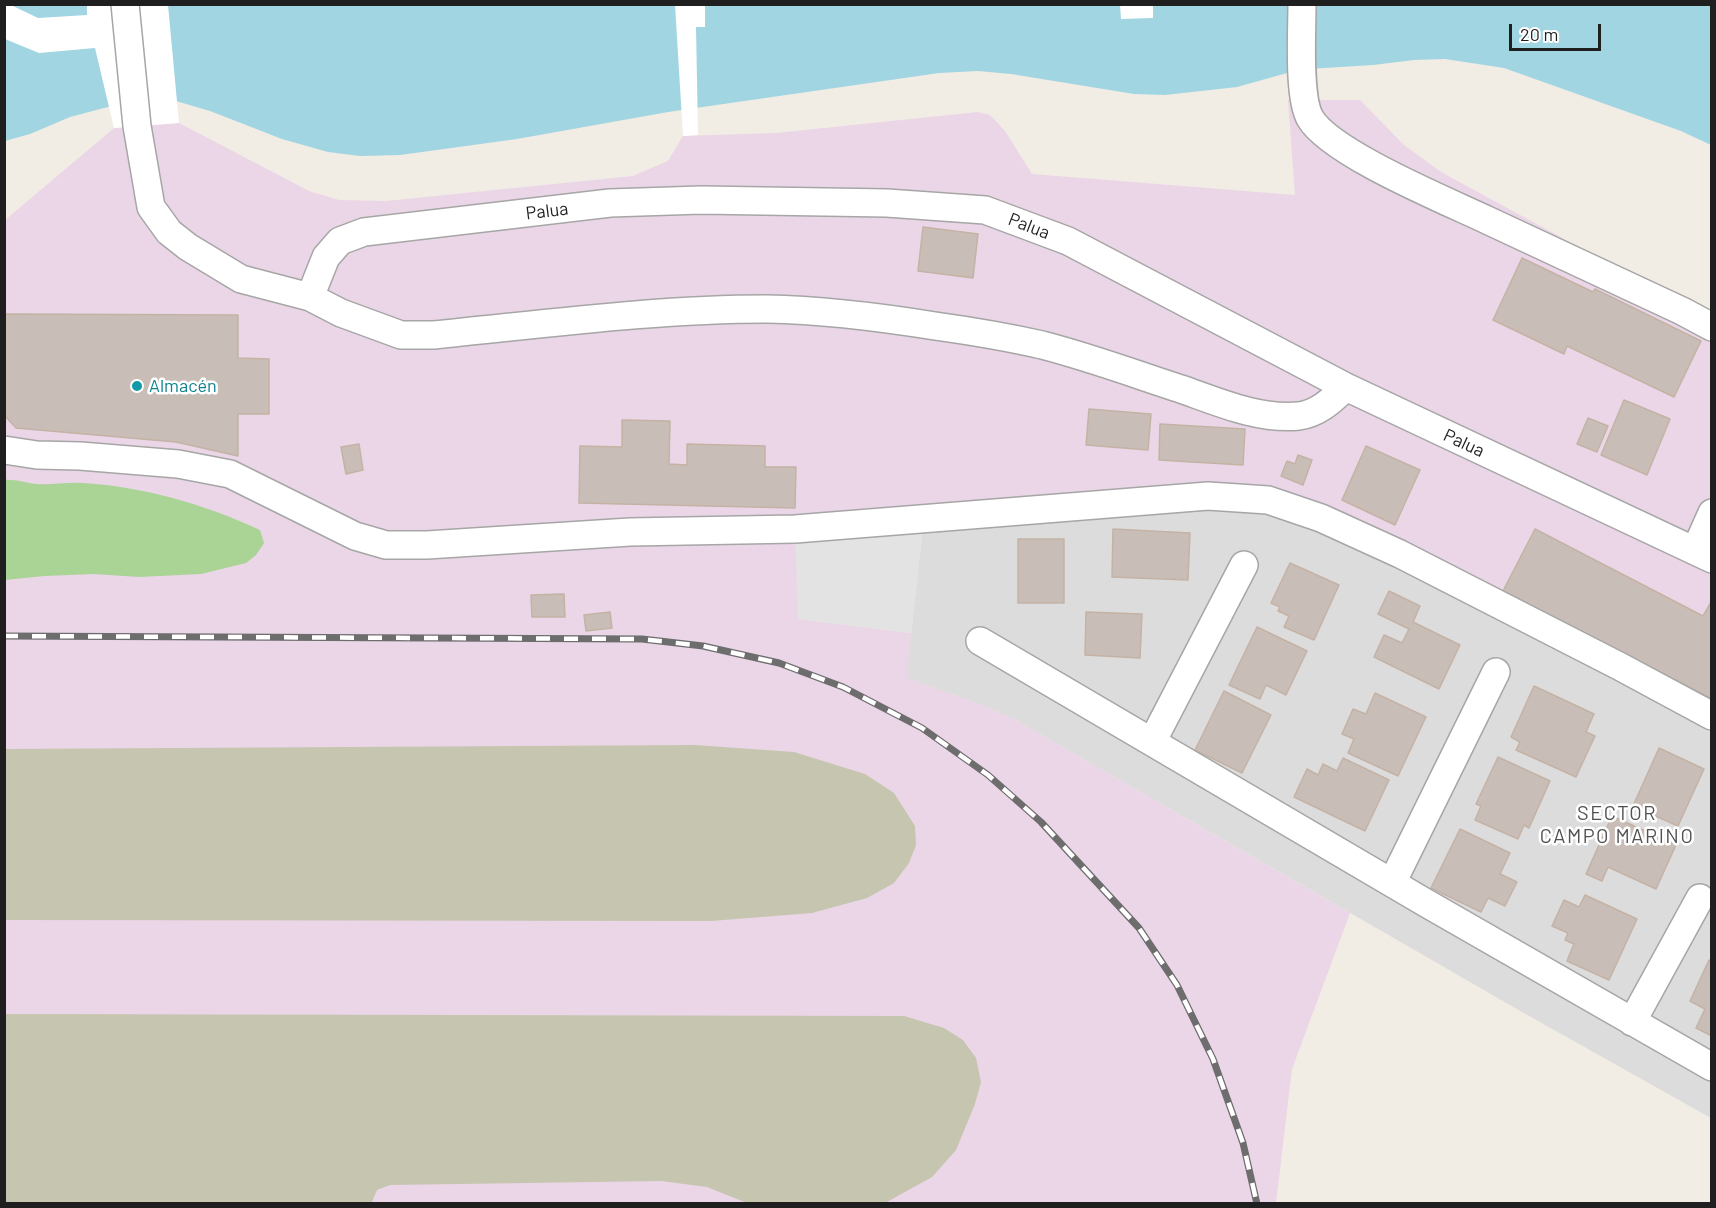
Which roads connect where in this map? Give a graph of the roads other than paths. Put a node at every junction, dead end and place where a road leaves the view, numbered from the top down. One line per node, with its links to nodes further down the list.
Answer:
1 (125, 4): 3 (street)
2 (1302, 4): 4 (street)
3 (310, 297): 5 (street); 5 (street, Palua)
4 (1712, 327)
5 (1346, 387): 8 (street, Palua)
6 (4, 450): 12 (street)
7 (1712, 513): 8 (street)
8 (1703, 555)
9 (1244, 565): 13 (street)
10 (980, 641): 13 (street)
11 (1496, 672): 14 (street)
12 (1712, 716)
13 (1152, 742): 14 (street)
14 (1392, 884): 16 (street)
15 (1700, 898): 16 (street)
16 (1632, 1022): 17 (street)
17 (1712, 1067)

